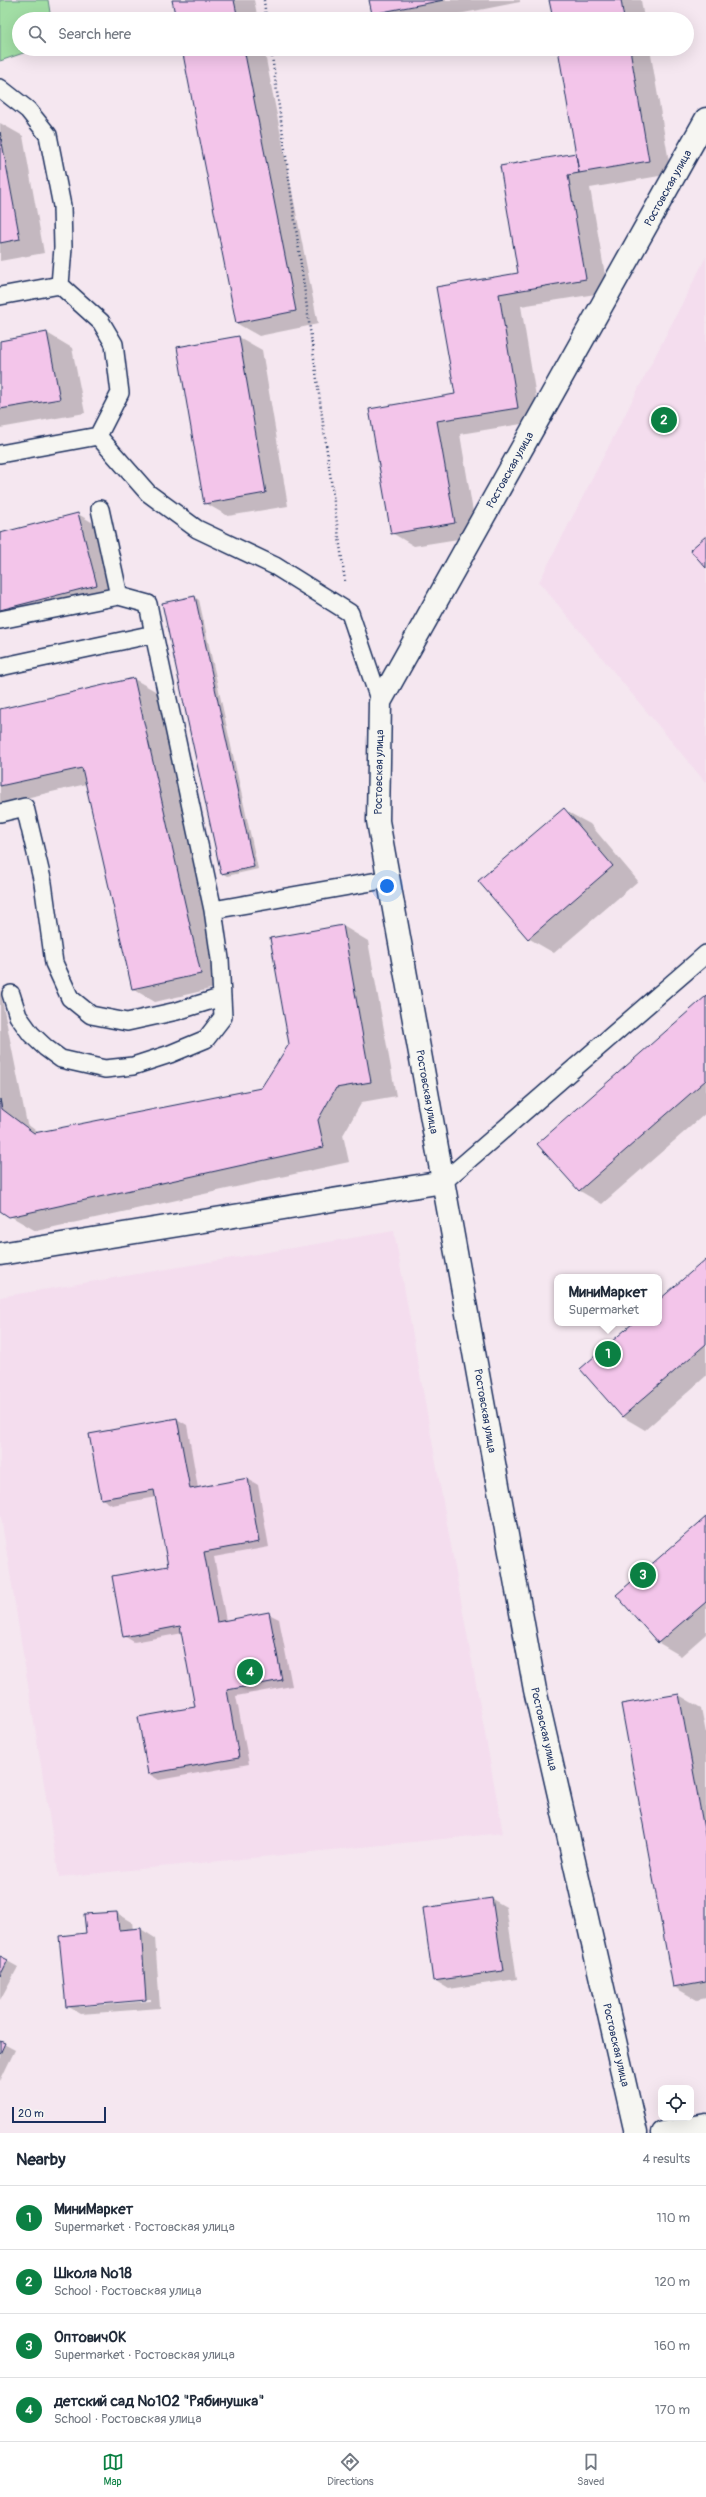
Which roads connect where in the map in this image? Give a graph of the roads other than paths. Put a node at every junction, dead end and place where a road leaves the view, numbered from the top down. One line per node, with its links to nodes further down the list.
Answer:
1 (0, 88): 3 (lane)
2 (706, 120): 12 (street, Ростовская улица)
3 (60, 285): 4 (lane); 5 (lane)
4 (0, 296)
5 (98, 436): 6 (lane); 12 (lane)
6 (0, 454)
7 (100, 509): 8 (lane)
8 (119, 596): 9 (lane); 10 (lane)
9 (0, 620)
10 (154, 634): 11 (lane); 15 (lane)
11 (0, 667)
12 (380, 702): 14 (street, Ростовская улица)
13 (0, 813): 18 (lane)
14 (389, 879): 15 (lane); 19 (street, Ростовская улица)
15 (213, 910): 18 (lane)
16 (706, 954): 19 (lane)
17 (10, 994): 18 (lane)
18 (222, 997)
19 (443, 1182): 20 (street); 22 (street, Ростовская улица)
20 (0, 1254)
21 (706, 2125): 23 (street)
22 (636, 2133)
23 (663, 2133)

